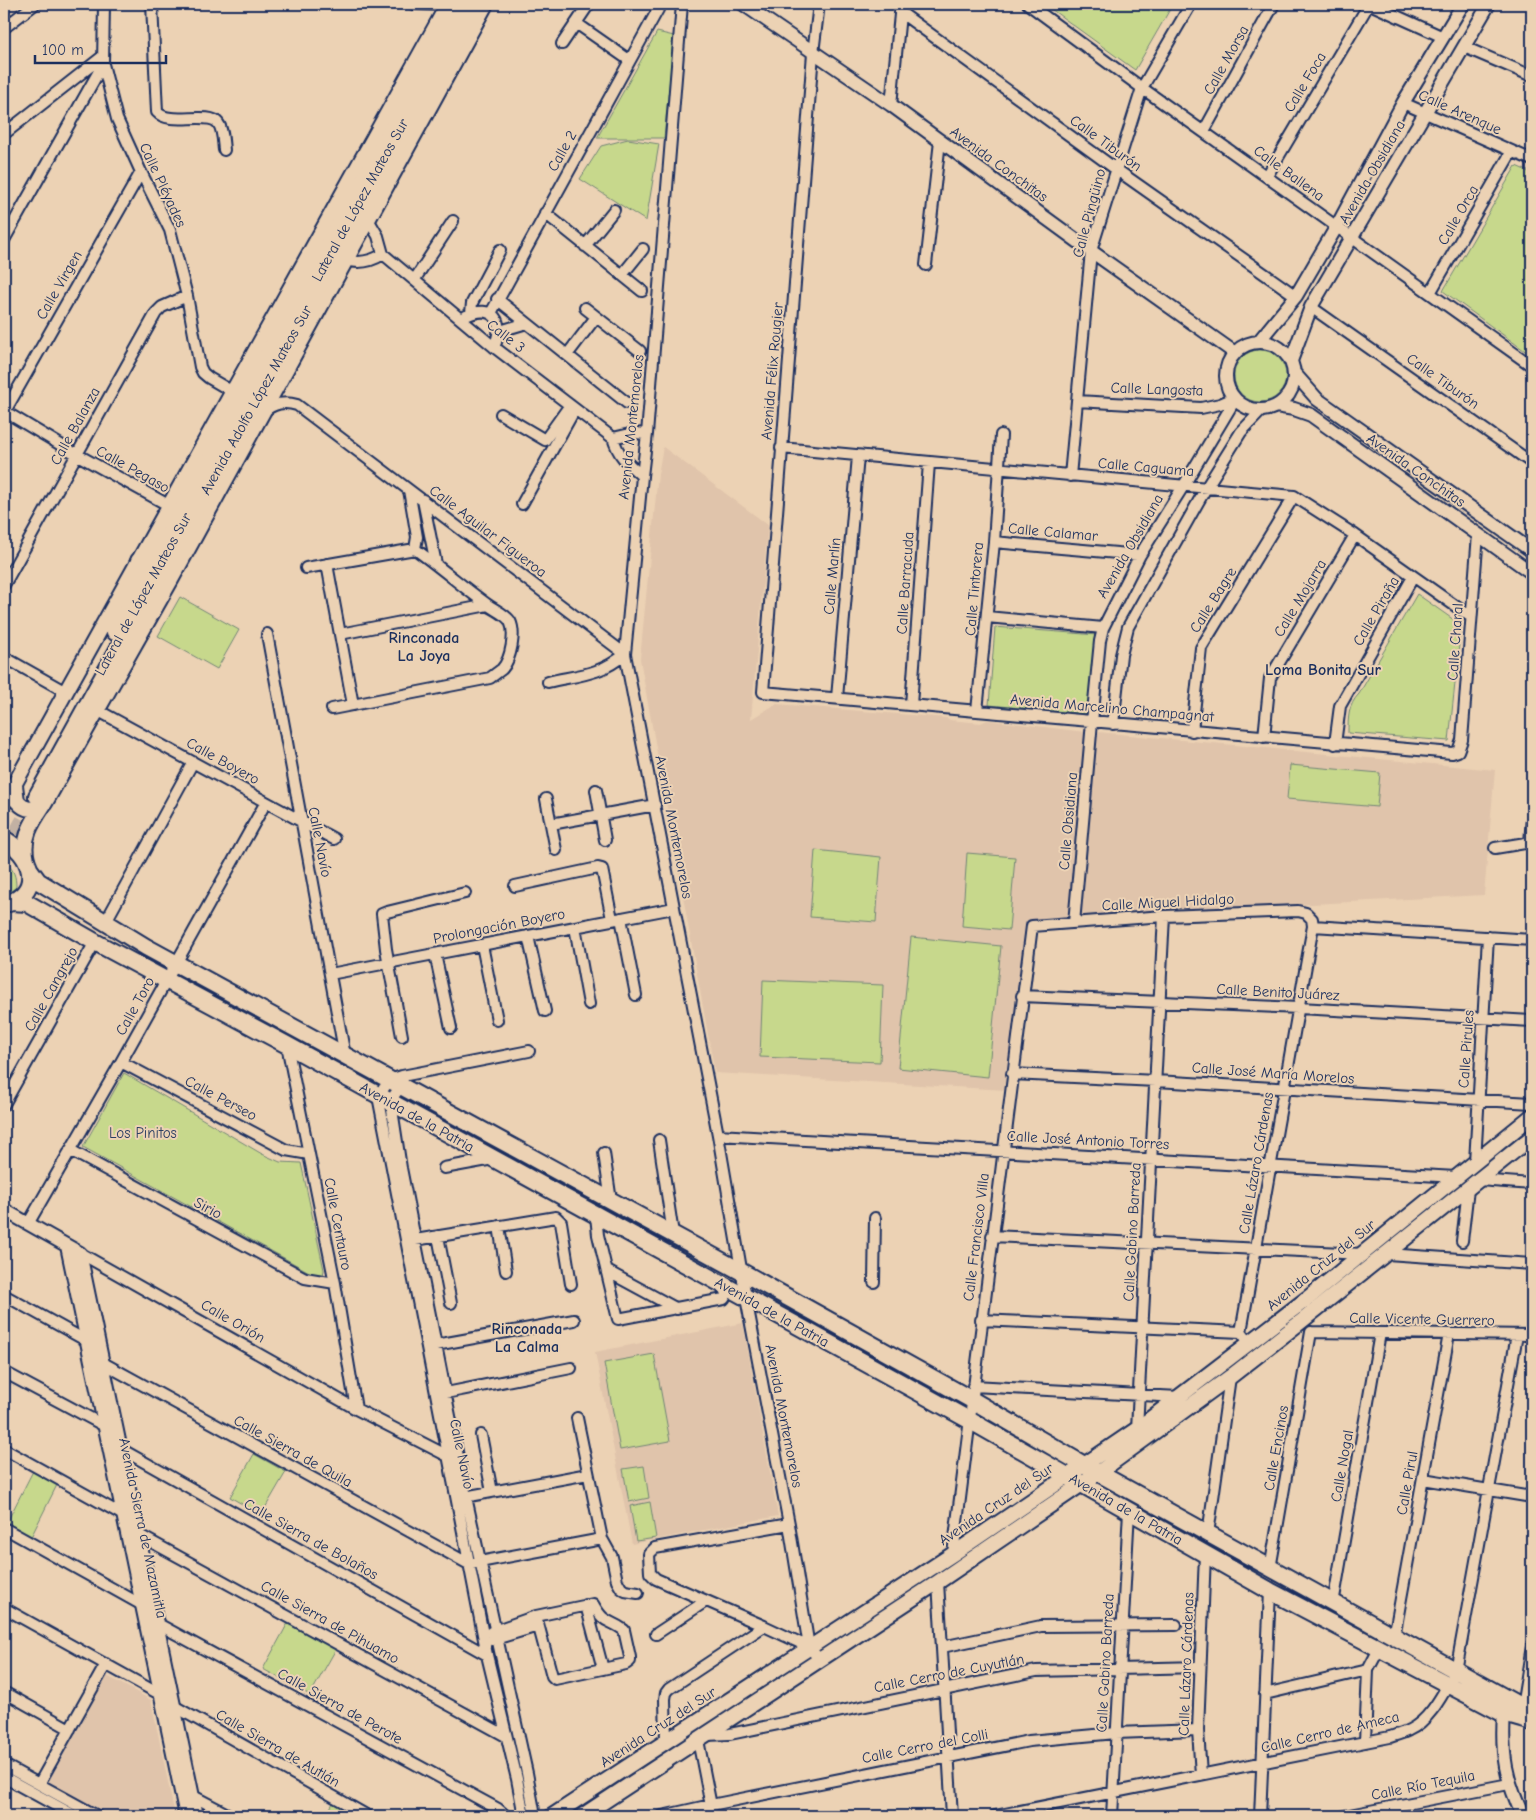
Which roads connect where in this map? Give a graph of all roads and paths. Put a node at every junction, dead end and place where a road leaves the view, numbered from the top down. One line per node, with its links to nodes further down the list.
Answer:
1 (35, 4): 21 (street)
2 (104, 4): 27 (street, Calle Pléyades)
3 (152, 4): 37 (street)
4 (413, 4): 18 (street)
5 (475, 4): 35 (main road, Avenida Adolfo López Mateos Sur)
6 (486, 4): 43 (main road, Lateral de López Mateos Sur)
7 (589, 4): 20 (street)
8 (661, 4): 26 (street, Calle 2)
9 (682, 4): 93 (street, Avenida Montemorelos)
10 (743, 4): 25 (street, Avenida Conchitas)
11 (819, 4): 25 (street, Avenida Félix Rougier)
12 (1028, 4): 29 (street, Calle Ballena)
13 (1191, 4): 29 (street, Calle Pingüino)
14 (1274, 4): 33 (street, Calle Morsa)
15 (1369, 4): 22 (street); 42 (street, Calle Foca)
16 (1463, 4): 22 (street, Avenida Obsidiana)
17 (1489, 4): 24 (street, Avenida Obsidiana)
18 (452, 8): 51 (main road, Avenida Adolfo López Mateos Sur); 59 (main road, Lateral de López Mateos Sur)
19 (901, 8): 31 (street); 40 (street, Calle Tiburón)
20 (576, 23): 23 (street); 26 (street)
21 (4, 28)
22 (1443, 37): 30 (street, Avenida Obsidiana)
23 (562, 44)
24 (1464, 47): 28 (street); 32 (street, Avenida Obsidiana)
25 (813, 53): 31 (street, Avenida Conchitas); 96 (street, Avenida Félix Rougier)
26 (629, 60): 45 (street, Calle 2)
27 (103, 61): 34 (street); 41 (street, Calle Pléyades); 50 (street)
28 (1532, 76)
29 (1142, 88): 33 (street, Calle Ballena); 40 (street, Calle Pingüino)
30 (1403, 103): 32 (street, Calle Arenque); 48 (street, Avenida Obsidiana)
31 (892, 105): 36 (street, Avenida Conchitas)
32 (1425, 113): 38 (street, Calle Arenque); 49 (street, Avenida Obsidiana)
33 (1204, 131): 42 (street, Calle Ballena)
34 (4, 134)
35 (403, 134): 43 (main road); 124 (main road, Avenida Adolfo López Mateos Sur)
36 (940, 141): 55 (street, Avenida Conchitas); 58 (street)
37 (224, 150)
38 (1512, 151): 39 (street, Calle Arenque); 63 (street, Calle Orca)
39 (1532, 160)
40 (1116, 170): 55 (street, Calle Pingüino); 65 (street, Calle Tiburón)
41 (140, 172): 64 (street, Calle Pléyades); 90 (street, Calle Virgen)
42 (1267, 176): 48 (street, Calle Ballena)
43 (388, 180): 46 (main road, Lateral de López Mateos Sur)
44 (614, 210): 52 (street)
45 (545, 213): 52 (street); 66 (street, Calle 2)
46 (368, 219): 56 (street); 57 (main road, Lateral de López Mateos Sur)
47 (452, 221): 61 (street)
48 (1337, 226): 49 (street, Calle Ballena); 65 (street, Avenida Obsidiana)
49 (1352, 237): 63 (street, Calle Ballena); 67 (street, Avenida Obsidiana)
50 (4, 240)
51 (330, 242): 59 (main road); 129 (main road, Avenida Adolfo López Mateos Sur)
52 (585, 246): 60 (street)
53 (500, 250): 69 (street)
54 (643, 250): 60 (street)
55 (1091, 251): 78 (street, Avenida Conchitas); 85 (street, Calle Pingüino)
56 (383, 254): 57 (street); 61 (street, Calle 3)
57 (345, 260): 91 (main road, Lateral de López Mateos Sur)
58 (926, 265)
59 (299, 274): 83 (main road, Lateral de López Mateos Sur)
60 (622, 275): 62 (street)
61 (415, 280): 72 (street, Calle 3)
62 (642, 291)
63 (1430, 293): 81 (street, Calle Ballena)
64 (187, 296): 83 (street, Calle Pléyades); 97 (street, Calle Balanza)
65 (1296, 296): 75 (street, Avenida Obsidiana)
66 (497, 299): 70 (street, Calle 2); 73 (street)
67 (1311, 307): 80 (street, Avenida Obsidiana); 100 (street, Calle Tiburón)
68 (585, 308): 71 (street)
69 (471, 313): 70 (street); 72 (street)
70 (491, 313): 74 (street)
71 (596, 317): 77 (street); 79 (street)
72 (461, 319): 76 (street, Calle 3)
73 (527, 323): 74 (street); 79 (street)
74 (500, 331): 76 (street)
75 (1259, 342): 78 (street); 80 (street)
76 (494, 346): 88 (street, Calle 3)
77 (640, 351)
78 (1235, 353): 84 (street)
79 (567, 355): 86 (street)
80 (1291, 360): 82 (street)
81 (1532, 366)
82 (1295, 374): 87 (street); 116 (street, Avenida Conchitas)
83 (233, 392): 110 (main road, Lateral de López Mateos Sur)
84 (1234, 399): 85 (street, Calle Langosta); 89 (street); 104 (street, Avenida Obsidiana)
85 (1077, 401): 103 (street, Calle Pingüino)
86 (627, 403)
87 (1276, 406): 89 (street); 112 (street, Avenida Conchitas)
88 (572, 407): 92 (street); 95 (street, Calle 3); 109 (street)
89 (1262, 410): 105 (street)
90 (4, 412): 97 (street, Calle Pegaso)
91 (262, 412): 106 (street, Calle Aguilar Figueroa); 113 (main road, Lateral de López Mateos Sur)
92 (501, 414)
93 (647, 434): 95 (street); 102 (street, Avenida Montemorelos)
94 (1002, 435): 101 (street, Calle Tintorera)
95 (613, 438): 102 (street, Calle 3)
96 (781, 448): 98 (street, Calle Caguama); 137 (street, Avenida Félix Rougier)
97 (76, 454): 110 (street, Calle Pegaso); 125 (street, Calle Balanza)
98 (858, 456): 99 (street, Calle Caguama); 138 (street, Calle Marlín)
99 (930, 463): 101 (street, Calle Caguama); 140 (street, Calle Barracuda)
100 (1532, 463)
101 (1000, 469): 103 (street, Calle Caguama); 114 (street, Calle Tintorera)
102 (642, 476): 133 (street, Avenida Montemorelos)
103 (1070, 476): 104 (street, Calle Caguama)
104 (1184, 485): 105 (street, Calle Caguama); 117 (street, Avenida Obsidiana)
105 (1206, 488): 107 (street, Calle Caguama); 145 (street)
106 (410, 490): 108 (street, Calle Aguilar Figueroa); 115 (street)
107 (1294, 496): 111 (street, Calle Caguama); 146 (street, Calle Bagre)
108 (423, 500): 120 (street); 133 (street, Calle Aguilar Figueroa)
109 (522, 504)
110 (170, 506): 118 (main road, Lateral de López Mateos Sur)
111 (1355, 534): 123 (street, Calle Caguama); 147 (street, Calle Mojarra)
112 (1478, 534): 122 (street, Avenida Conchitas); 128 (street, Calle Charal)
113 (194, 537): 124 (main road); 142 (main road, Lateral de López Mateos Sur)
114 (994, 542): 117 (street, Calle Calamar); 127 (street, Calle Tintorera)
115 (415, 549): 119 (street); 120 (street)
116 (1532, 551)
117 (1140, 555): 130 (street, Avenida Obsidiana)
118 (139, 561): 129 (main road); 136 (main road, Lateral de López Mateos Sur)
119 (327, 564): 121 (street); 132 (street)
120 (436, 564): 126 (street)
121 (306, 568)
122 (1532, 573)
123 (1413, 576): 128 (street, Calle Caguama); 148 (street, Calle Piraña)
124 (156, 581): 152 (main road, Avenida Adolfo López Mateos Sur)
125 (4, 585)
126 (488, 605): 132 (street); 139 (street)
127 (987, 617): 130 (street); 143 (street, Calle Tintorera)
128 (1471, 617): 149 (street, Calle Charal)
129 (119, 625): 152 (main road, Avenida Adolfo López Mateos Sur)
130 (1103, 628): 144 (street, Avenida Obsidiana)
131 (268, 634): 159 (street, Calle Navío)
132 (340, 634): 139 (street)
133 (625, 654): 135 (street); 156 (street, Avenida Montemorelos)
134 (4, 658): 136 (street)
135 (548, 682)
136 (66, 692): 152 (main road, Lateral de López Mateos Sur)
137 (763, 692): 138 (street, Avenida Marcelino Champagnat)
138 (837, 698): 140 (street, Avenida Marcelino Champagnat)
139 (353, 705): 141 (street)
140 (911, 705): 143 (street, Avenida Marcelino Champagnat)
141 (332, 709)
142 (97, 710): 150 (street, Calle Boyero); 152 (main road, Lateral de López Mateos Sur)
143 (977, 711): 144 (street, Avenida Marcelino Champagnat)
144 (1092, 722): 145 (street, Avenida Marcelino Champagnat); 175 (street, Calle Obsidiana)
145 (1113, 724): 146 (street, Avenida Marcelino Champagnat)
146 (1192, 731): 147 (street, Avenida Marcelino Champagnat)
147 (1264, 737): 148 (street, Avenida Marcelino Champagnat)
148 (1335, 744): 149 (street, Avenida Marcelino Champagnat)
149 (1458, 751)
150 (193, 762): 154 (street, Calle Boyero); 174 (street)
151 (596, 790): 157 (street)
152 (31, 794): 155 (main road, Lateral de López Mateos Sur); 167 (main road, Lateral de López Mateos Sur)
153 (546, 798): 160 (street)
154 (266, 802): 159 (street, Calle Boyero); 186 (street, Calle Toro)
155 (4, 803)
156 (655, 805): 157 (street); 171 (street, Avenida Montemorelos)
157 (600, 815): 160 (street); 163 (street)
158 (1532, 818): 164 (street)
159 (300, 821): 161 (street, Calle Boyero); 189 (street, Calle Navío)
160 (552, 824): 166 (street)
161 (334, 839)
162 (4, 840): 167 (main road, Avenida de la Patria)
163 (605, 840)
164 (1531, 842): 165 (street)
165 (1495, 848)
166 (556, 850)
167 (28, 865): 170 (main road); 174 (main road, Avenida de la Patria)
168 (516, 886): 173 (street)
169 (465, 893): 187 (street)
170 (7, 904): 182 (main road, Avenida de la Patria)
171 (674, 908): 173 (street, Prolongación Boyero); 215 (street, Avenida Montemorelos)
172 (1164, 916): 175 (street, Calle Miguel Hidalgo); 177 (street, Calle Miguel Hidalgo); 193 (street, Calle Gabino Barreda)
173 (617, 918): 178 (street, Prolongación Boyero); 191 (street)
174 (105, 923): 184 (main road, Avenida de la Patria)
175 (1074, 923): 176 (street, Calle Miguel Hidalgo)
176 (1032, 926): 192 (street, Calle Francisco Villa)
177 (1313, 926): 180 (street); 195 (street, Calle Lázaro Cárdenas)
178 (575, 927): 179 (street, Prolongación Boyero); 194 (street)
179 (528, 936): 183 (street, Prolongación Boyero); 196 (street)
180 (1488, 937): 181 (street); 197 (street, Calle Pirules)
181 (1532, 940)
182 (95, 942): 188 (main road, Avenida de la Patria); 213 (street, Calle Cangrejo)
183 (482, 945): 185 (street, Prolongación Boyero); 198 (street)
184 (146, 947): 186 (main road, Avenida de la Patria); 188 (main road)
185 (435, 954): 187 (street, Prolongación Boyero); 200 (street)
186 (176, 963): 190 (street, Calle Toro); 204 (main road, Avenida de la Patria)
187 (388, 963): 189 (street, Prolongación Boyero); 201 (street)
188 (135, 964): 190 (main road, Avenida de la Patria)
189 (330, 974): 204 (street, Calle Navío)
190 (166, 980): 202 (main road, Avenida de la Patria); 205 (street, Calle Toro)
191 (636, 995)
192 (1022, 996): 193 (street, Calle Benito Juárez); 206 (street, Calle Francisco Villa)
193 (1160, 1001): 195 (street, Calle Benito Juárez); 207 (street, Calle Gabino Barreda)
194 (589, 1004)
195 (1299, 1008): 197 (street, Calle Benito Juárez); 209 (street, Calle Lázaro Cárdenas)
196 (545, 1011)
197 (1483, 1018): 199 (street, Calle Benito Juárez); 211 (street, Calle Pirules)
198 (498, 1020)
199 (1532, 1021)
200 (451, 1028)
201 (402, 1036)
202 (287, 1045): 210 (main road, Avenida de la Patria); 221 (street, Calle Centauro)
203 (530, 1051): 208 (street)
204 (345, 1056): 208 (main road, Avenida de la Patria)
205 (120, 1062): 218 (street, Calle Toro); 221 (street, Calle Perseo)
206 (1012, 1074): 207 (street, Calle José María Morelos); 219 (street, Calle Francisco Villa)
207 (1156, 1081): 209 (street, Calle José María Morelos); 223 (street, Calle Gabino Barreda)
208 (395, 1083): 210 (street); 210 (street); 230 (main road, Avenida de la Patria)
209 (1284, 1089): 211 (street, Calle José María Morelos); 225 (street, Calle Lázaro Cárdenas)
210 (384, 1099): 222 (main road, Avenida de la Patria); 239 (street, Calle Navío); 239 (street, Calle Navío)
211 (1478, 1101): 212 (street, Calle José María Morelos); 224 (street, Calle Pirules)
212 (1532, 1103)
213 (4, 1104)
214 (1532, 1116): 224 (main road, Avenida Cruz del Sur)
215 (718, 1135): 219 (street, Calle José Antonio Torres); 250 (street, Avenida Montemorelos)
216 (1532, 1137): 229 (main road, Avenida Cruz del Sur)
217 (659, 1140): 236 (street)
218 (70, 1150): 234 (street, Calle Toro); 252 (street, Sirio)
219 (1002, 1150): 223 (street, Calle José Antonio Torres); 238 (street, Calle Francisco Villa)
220 (604, 1153): 230 (street)
221 (309, 1154): 252 (street, Calle Centauro)
222 (493, 1159): 226 (street); 232 (main road, Avenida de la Patria)
223 (1152, 1159): 225 (street, Calle José Antonio Torres); 241 (street, Calle Gabino Barreda)
224 (1475, 1162): 227 (main road, Avenida Cruz del Sur)
225 (1270, 1166): 227 (street, Calle José Antonio Torres); 243 (street, Calle Lázaro Cárdenas)
226 (444, 1168)
227 (1456, 1177): 245 (main road, Avenida Cruz del Sur)
228 (1532, 1184): 229 (street)
229 (1473, 1185): 240 (street); 246 (main road, Avenida Cruz del Sur)
230 (612, 1201): 236 (main road, Avenida de la Patria)
231 (4, 1210): 234 (street, Calle Orión)
232 (596, 1216): 249 (street); 254 (main road, Avenida de la Patria)
233 (874, 1218): 251 (street)
234 (28, 1224): 242 (street, Calle Orión)
235 (499, 1226): 237 (street); 248 (street); 253 (street)
236 (673, 1234): 250 (main road, Avenida de la Patria)
237 (438, 1236): 239 (street); 257 (street)
238 (992, 1236): 241 (street); 260 (street, Calle Francisco Villa)
239 (410, 1241): 270 (street, Calle Navío)
240 (1462, 1241)
241 (1147, 1243): 243 (street); 262 (street, Calle Gabino Barreda)
242 (68, 1246): 244 (street, Calle Orión); 269 (street, Avenida Sierra de Mazamitla)
243 (1256, 1248): 245 (street); 268 (street, Calle Lázaro Cárdenas)
244 (80, 1253): 271 (street, Avenida Sierra de Mazamitla); 281 (street, Calle Orión)
245 (1362, 1254): 268 (main road, Avenida Cruz del Sur)
246 (1387, 1254): 247 (street); 261 (main road, Avenida Cruz del Sur)
247 (1532, 1264)
248 (506, 1271)
249 (607, 1271): 258 (street); 258 (street)
250 (742, 1272): 256 (street, Avenida Montemorelos); 276 (main road, Avenida de la Patria)
251 (874, 1282)
252 (335, 1283): 281 (street, Calle Centauro)
253 (572, 1284)
254 (730, 1289): 256 (main road, Avenida de la Patria); 258 (street)
255 (4, 1295): 269 (street)
256 (746, 1298): 283 (main road, Avenida de la Patria); 302 (street, Avenida Montemorelos)
257 (451, 1303)
258 (677, 1309)
259 (574, 1320): 270 (street)
260 (981, 1320): 262 (street); 276 (street, Calle Francisco Villa)
261 (1298, 1324): 263 (street); 274 (main road, Avenida Cruz del Sur)
262 (1142, 1328): 268 (street); 278 (street, Calle Gabino Barreda)
263 (1311, 1332): 264 (street, Calle Vicente Guerrero); 310 (street, Calle Encinos)
264 (1380, 1333): 265 (street, Calle Vicente Guerrero); 316 (street, Calle Nogal)
265 (1449, 1334): 266 (street, Calle Vicente Guerrero); 294 (street, Calle Pirul)
266 (1517, 1335): 267 (street, Calle Vicente Guerrero); 296 (street, Calle Cerro de Ameca)
267 (1532, 1335)
268 (1246, 1337): 280 (main road, Avenida Cruz del Sur)
269 (87, 1341): 279 (street, Avenida Sierra de Mazamitla)
270 (431, 1346): 275 (street, Calle Navío); 277 (street, Calle Navío)
271 (103, 1363): 279 (street, Avenida Sierra de Mazamitla); 309 (street, Calle Sierra de Quila)
272 (571, 1368): 275 (street)
273 (4, 1372): 284 (street)
274 (1230, 1377): 291 (main road, Avenida Cruz del Sur); 304 (street)
275 (446, 1392): 277 (street); 299 (street, Calle Navío)
276 (973, 1393): 278 (street); 283 (street, Calle Francisco Villa); 290 (main road, Avenida de la Patria)
277 (435, 1395): 289 (street, Calle Navío)
278 (1139, 1395): 280 (street); 285 (street, Calle Gabino Barreda)
279 (104, 1396): 284 (street, Avenida Sierra de Mazamitla); 288 (street, Avenida Sierra de Mazamitla)
280 (1179, 1397): 285 (main road, Avenida Cruz del Sur)
281 (356, 1409): 289 (street, Calle Orión)
282 (577, 1418): 292 (street)
283 (969, 1420): 293 (main road, Avenida de la Patria); 307 (street, Calle Francisco Villa)
284 (105, 1426): 301 (street, Avenida Sierra de Mazamitla)
285 (1137, 1429): 290 (main road, Avenida Cruz del Sur)
286 (481, 1435): 297 (street)
287 (4, 1450): 301 (street)
288 (121, 1450): 305 (street, Avenida Sierra de Mazamitla); 333 (street, Calle Sierra de Bolaños)
289 (448, 1456): 299 (street, Calle Navío)
290 (1084, 1465): 291 (main road, Avenida de la Patria); 293 (main road, Avenida Cruz del Sur)
291 (1098, 1473): 295 (main road, Avenida Cruz del Sur); 304 (main road, Avenida de la Patria)
292 (588, 1474): 297 (street); 306 (street)
293 (1067, 1476): 295 (main road, Avenida de la Patria); 307 (main road, Avenida Cruz del Sur)
294 (1423, 1478): 296 (street); 327 (street, Calle Pirul)
295 (1082, 1484): 300 (main road, Avenida de la Patria); 312 (main road, Avenida Cruz del Sur)
296 (1490, 1490): 298 (street); 340 (street, Calle Cerro de Ameca)
297 (492, 1492): 299 (street)
298 (1532, 1496)
299 (461, 1498): 309 (street, Calle Navío)
300 (1129, 1511): 308 (main road, Avenida de la Patria); 324 (street, Calle Gabino Barreda)
301 (123, 1515): 311 (street, Avenida Sierra de Mazamitla)
302 (789, 1524): 315 (street); 330 (street, Avenida Montemorelos)
303 (4, 1528): 317 (street)
304 (1208, 1534): 310 (main road, Avenida de la Patria)
305 (139, 1535): 311 (street, Avenida Sierra de Mazamitla); 353 (street, Calle Sierra de Pihuamo)
306 (602, 1538): 309 (street); 314 (street)
307 (953, 1554): 330 (main road, Avenida Cruz del Sur)
308 (1205, 1554): 313 (main road, Avenida de la Patria); 336 (street, Calle Lázaro Cárdenas)
309 (474, 1563): 325 (street, Calle Navío); 328 (street, Calle Navío)
310 (1270, 1569): 316 (main road, Avenida de la Patria)
311 (143, 1582): 317 (street, Avenida Sierra de Mazamitla); 321 (street, Avenida Sierra de Mazamitla)
312 (938, 1582): 331 (street); 334 (main road, Avenida Cruz del Sur)
313 (1270, 1592): 332 (main road, Avenida de la Patria); 344 (street)
314 (638, 1593)
315 (706, 1601): 323 (street); 326 (street)
316 (1333, 1604): 327 (main road, Avenida de la Patria)
317 (142, 1605): 345 (street, Avenida Sierra de Mazamitla)
318 (586, 1605): 320 (street); 337 (street); 337 (street)
319 (4, 1608): 335 (street)
320 (537, 1621): 325 (street); 337 (street)
321 (158, 1624): 346 (street, Avenida Sierra de Mazamitla); 373 (street, Calle Sierra de Perote)
322 (1176, 1625): 324 (street)
323 (764, 1626): 330 (street); 355 (street)
324 (1123, 1626): 331 (street); 338 (street, Calle Gabino Barreda)
325 (496, 1634): 328 (street); 375 (street, Calle Navío)
326 (656, 1634)
327 (1394, 1637): 340 (main road, Avenida de la Patria)
328 (484, 1639): 333 (street, Calle Navío)
329 (1532, 1646): 347 (street)
330 (809, 1647): 334 (street); 355 (main road, Avenida Cruz del Sur)
331 (942, 1647): 342 (street)
332 (1379, 1649): 339 (street); 341 (main road, Avenida de la Patria)
333 (487, 1655): 353 (street, Calle Navío)
334 (818, 1659): 354 (main road, Avenida Cruz del Sur)
335 (106, 1664): 345 (street); 349 (street)
336 (1200, 1667): 338 (street, Calle Cerro de Cuyutlán); 350 (street, Calle Lázaro Cárdenas)
337 (603, 1669)
338 (1120, 1670): 342 (street, Calle Cerro de Cuyutlán); 352 (street, Calle Gabino Barreda)
339 (1368, 1670): 344 (street); 356 (street)
340 (1456, 1671): 341 (street, Calle Cerro de Ameca); 347 (main road, Avenida de la Patria)
341 (1448, 1685): 347 (main road, Avenida de la Patria); 356 (street, Calle Cerro de Ameca)
342 (943, 1689): 354 (street, Calle Cerro de Cuyutlán); 357 (street)
343 (4, 1692): 349 (street)
344 (1265, 1694): 358 (street)
345 (161, 1695): 369 (street, Avenida Sierra de Mazamitla)
346 (174, 1706): 365 (street, Avenida Sierra de Mazamitla); 372 (street, Calle Sierra de Autlán)
347 (1517, 1712): 348 (main road, Avenida de la Patria); 351 (main road); 363 (street)
348 (1532, 1722)
349 (70, 1729): 362 (street)
350 (1198, 1730): 352 (street, Calle Cerro del Colli); 360 (street, Calle Lázaro Cárdenas)
351 (1532, 1732)
352 (1116, 1733): 357 (street, Calle Cerro del Colli); 364 (street, Calle Gabino Barreda)
353 (506, 1736): 374 (street, Calle Navío)
354 (702, 1738): 366 (street); 377 (main road, Avenida Cruz del Sur)
355 (666, 1741): 376 (main road, Avenida Cruz del Sur)
356 (1365, 1742): 358 (street, Calle Cerro de Ameca)
357 (948, 1757): 366 (street, Calle Cerro del Colli); 380 (street)
358 (1262, 1763): 360 (street, Calle Cerro de Ameca); 383 (street)
359 (4, 1765): 362 (street)
360 (1201, 1775): 364 (street, Calle Cerro de Ameca)
361 (4, 1777): 367 (street)
362 (39, 1784): 368 (street)
363 (1509, 1784): 384 (street, Calle Río Tequila); 385 (street)
364 (1114, 1791): 381 (street, Calle Cerro de Ameca); 382 (street, Calle Gabino Barreda)
365 (194, 1796): 370 (street, Avenida Sierra de Mazamitla); 371 (street)
366 (711, 1805): 378 (street, Calle Cerro del Colli); 379 (street)
367 (75, 1816)
368 (97, 1816)
369 (186, 1816)
370 (197, 1816)
371 (231, 1816)
372 (368, 1816)
373 (506, 1816)
374 (524, 1816)
375 (535, 1816)
376 (552, 1816)
377 (582, 1816)
378 (662, 1816)
379 (713, 1816)
380 (952, 1816)
381 (995, 1816)
382 (1112, 1816)
383 (1260, 1816)
384 (1344, 1816)
385 (1523, 1816)

